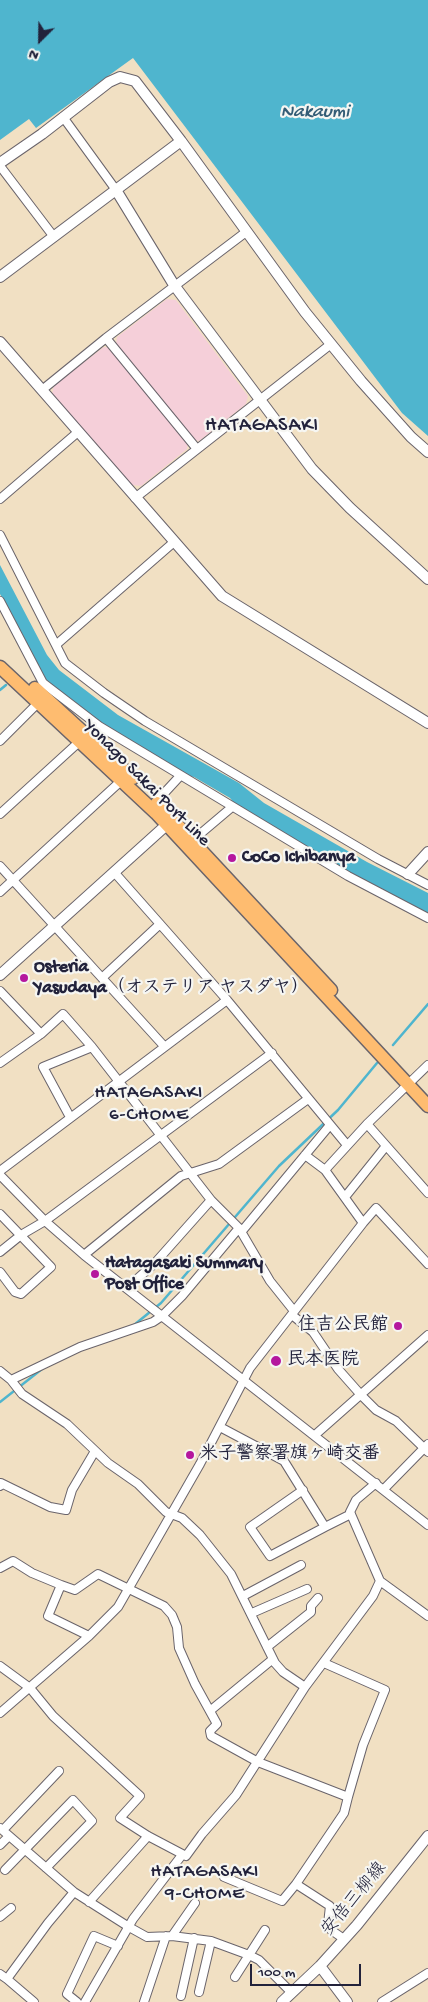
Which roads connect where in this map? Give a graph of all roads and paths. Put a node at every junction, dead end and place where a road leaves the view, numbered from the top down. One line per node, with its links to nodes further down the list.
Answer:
1 (63, 117): 2 (street); 3 (street); 4 (street)
2 (181, 141): 4 (street); 5 (street)
3 (0, 164): 6 (street)
4 (116, 190): 6 (street); 8 (street)
5 (246, 232): 8 (street); 11 (street)
6 (54, 237): 7 (street)
7 (0, 278)
8 (174, 285): 9 (street); 13 (street)
9 (106, 338): 12 (street); 15 (street)
10 (0, 342): 12 (street)
11 (331, 344): 13 (street); 16 (street)
12 (42, 390): 14 (street)
13 (259, 400): 15 (street); 21 (street)
14 (78, 432): 17 (street); 18 (street)
15 (197, 449): 17 (street)
16 (428, 452)
17 (135, 498): 20 (street)
18 (0, 499)
19 (0, 535): 23 (street)
20 (174, 542): 23 (street); 27 (street)
21 (428, 579)
22 (0, 601): 30 (street)
23 (56, 644): 40 (street)
24 (0, 657): 26 (main road, Yonago Sakai Port Line)
25 (0, 667): 26 (main road, Yonago Sakai Port Line)
26 (41, 699): 28 (street); 29 (main road, Yonago Sakai Port Line); 32 (main road, Yonago Sakai Port Line)
27 (428, 723)
28 (0, 741)
29 (79, 742): 31 (main road, Yonago Sakai Port Line); 34 (street)
30 (180, 776): 32 (street); 33 (street)
31 (122, 780): 35 (main road, Yonago Sakai Port Line); 41 (street)
32 (156, 802): 35 (main road, Yonago Sakai Port Line)
33 (232, 807): 36 (street); 44 (street)
34 (0, 814)
35 (169, 822): 36 (main road, Yonago Sakai Port Line); 39 (street); 57 (main road, Yonago Sakai Port Line)
36 (193, 840): 57 (main road, Yonago Sakai Port Line)
37 (428, 852): 40 (street)
38 (0, 866): 41 (street)
39 (114, 872): 45 (street); 46 (street)
40 (408, 874): 42 (street)
41 (13, 880): 43 (street); 46 (street)
42 (428, 885)
43 (0, 892)
44 (428, 918)
45 (160, 924): 48 (street); 50 (street)
46 (55, 926): 47 (street); 48 (street)
47 (0, 975)
48 (102, 978): 52 (street)
49 (0, 991): 51 (street)
50 (227, 1000): 52 (street); 54 (street)
51 (41, 1034): 53 (street); 55 (street)
52 (164, 1046): 58 (street)
53 (92, 1047): 58 (street); 62 (street)
54 (272, 1053): 60 (street); 65 (street)
55 (0, 1063)
56 (428, 1065): 57 (street)
57 (410, 1081): 59 (main road, Yonago Sakai Port Line); 61 (main road, Yonago Sakai Port Line); 63 (street)
58 (118, 1082): 62 (street); 65 (street)
59 (428, 1095)
60 (308, 1099): 64 (street); 70 (street)
61 (428, 1106)
62 (70, 1117): 71 (street)
63 (367, 1124): 66 (street); 67 (street)
64 (330, 1125): 66 (street); 68 (street)
65 (161, 1134): 70 (street); 76 (street)
66 (347, 1145): 69 (street)
67 (386, 1146): 72 (street); 73 (street)
68 (305, 1155): 69 (street); 78 (street)
69 (325, 1170): 73 (street)
70 (191, 1172): 74 (street); 81 (street)
71 (0, 1173): 76 (street)
72 (428, 1193)
73 (345, 1198): 77 (street)
74 (211, 1200): 78 (street); 84 (street)
75 (0, 1214): 79 (street)
76 (45, 1221): 79 (street); 81 (street)
77 (363, 1223): 82 (street); 85 (street)
78 (240, 1229): 85 (street); 86 (street)
79 (21, 1235): 80 (street); 83 (street)
80 (0, 1252)
81 (84, 1255): 84 (street)
82 (428, 1264)
83 (0, 1272)
84 (127, 1288): 86 (street)
85 (293, 1313): 90 (street); 91 (street)
86 (162, 1316): 89 (street); 90 (street)
87 (428, 1335): 91 (street)
88 (0, 1371): 89 (street)
89 (11, 1380): 95 (street)
90 (244, 1380): 92 (street); 93 (street)
91 (361, 1395): 93 (street); 94 (street)
92 (220, 1427): 99 (street); 100 (street)
93 (315, 1435): 96 (street)
94 (427, 1448): 98 (street)
95 (95, 1451): 97 (street); 100 (street)
96 (376, 1483): 98 (street); 101 (street)
97 (0, 1486)
98 (384, 1489): 102 (street)
99 (303, 1490): 103 (street); 103 (street)
100 (172, 1513): 109 (street); 110 (street)
101 (351, 1514): 103 (street); 106 (street)
102 (428, 1525)
103 (325, 1527)
104 (301, 1565): 110 (street)
105 (0, 1568): 107 (street)
106 (380, 1581): 113 (street); 117 (street)
107 (62, 1585): 109 (street); 114 (street)
108 (307, 1588): 112 (street)
109 (128, 1590): 114 (street); 121 (street)
110 (243, 1596): 112 (street)
111 (318, 1598): 115 (street)
112 (252, 1613): 115 (street)
113 (428, 1616)
114 (89, 1636): 120 (street)
115 (267, 1647): 116 (street)
116 (273, 1659): 119 (street); 121 (street)
117 (324, 1663): 119 (street); 125 (street)
118 (0, 1666): 120 (street)
119 (305, 1687): 123 (street)
120 (30, 1688): 122 (street); 127 (street)
121 (211, 1710): 123 (street)
122 (0, 1712)
123 (258, 1762): 125 (street); 131 (street)
124 (59, 1772): 126 (street)
125 (348, 1797): 135 (street)
126 (4, 1832): 129 (street); 130 (street)
127 (148, 1836): 131 (street); 137 (street)
128 (428, 1836): 145 (street, 安倍三柳線)
129 (0, 1845)
130 (26, 1849): 132 (street); 132 (street); 133 (street)
131 (182, 1855): 141 (street)
132 (46, 1868): 136 (street)
133 (5, 1870)
134 (224, 1876): 135 (street)
135 (296, 1884): 145 (street)
136 (74, 1892): 137 (street); 153 (street)
137 (89, 1902): 141 (street)
138 (195, 1902): 143 (street)
139 (11, 1908): 140 (street)
140 (0, 1917)
141 (129, 1927): 143 (street); 147 (street)
142 (265, 1930): 148 (street)
143 (169, 1936): 144 (street); 160 (street)
144 (194, 1938): 146 (street); 156 (street)
145 (344, 1939): 149 (street, 安倍三柳線)
146 (211, 1941): 148 (street); 154 (street)
147 (118, 1946): 158 (street); 159 (street)
148 (249, 1955): 152 (street); 155 (street)
149 (320, 1966): 155 (street, 安倍三柳線); 162 (street)
150 (428, 1973): 163 (street)
151 (0, 1974): 153 (street)
152 (235, 1977)
153 (7, 1979): 157 (street)
154 (199, 1992)
155 (292, 1993): 161 (street, 安倍三柳線)
156 (181, 1996)
157 (34, 2002)
158 (77, 2002)
159 (84, 2002)
160 (144, 2002)
161 (282, 2002)
162 (347, 2002)
163 (382, 2002)

